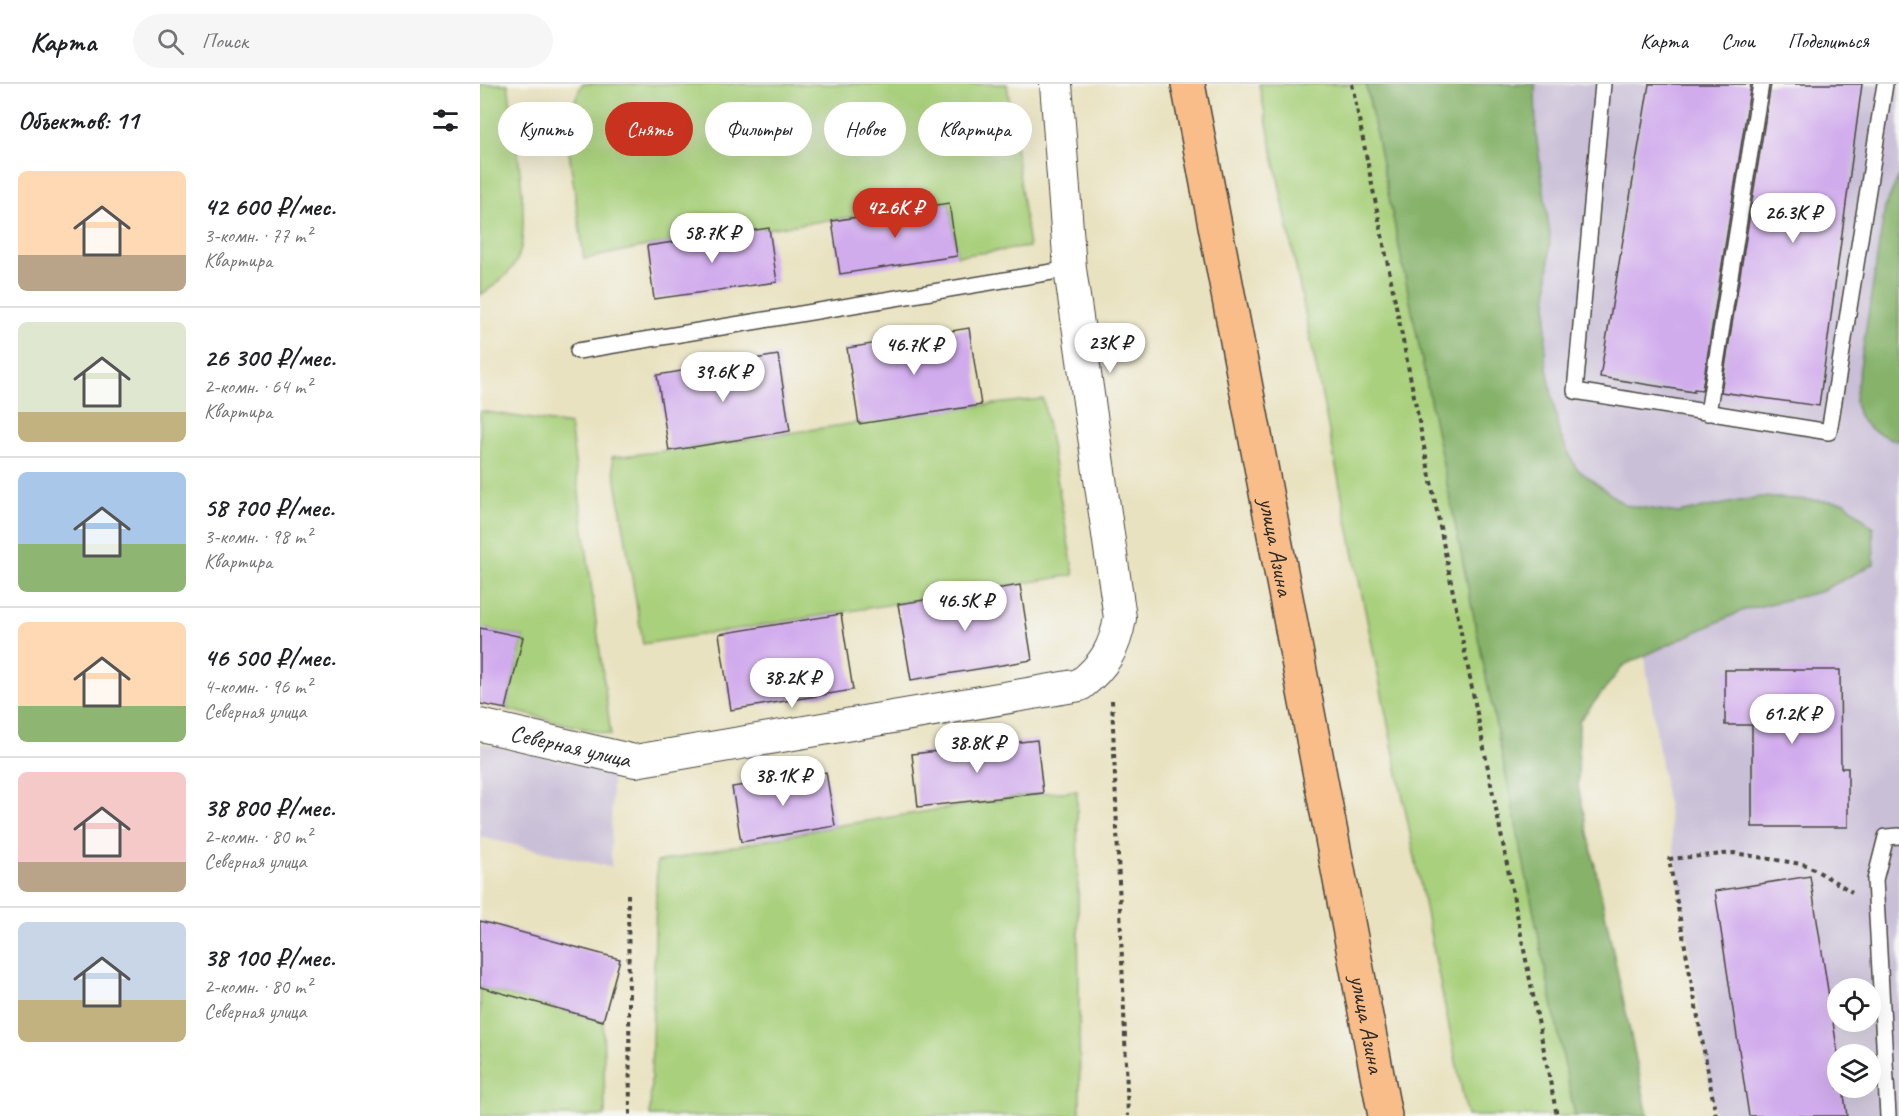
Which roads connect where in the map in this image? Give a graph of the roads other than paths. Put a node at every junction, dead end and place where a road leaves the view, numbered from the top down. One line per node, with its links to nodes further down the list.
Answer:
1 (1056, 84): 6 (street)
2 (1188, 84): 11 (main road, улица Азина)
3 (1603, 84): 8 (lane)
4 (1761, 84): 8 (lane)
5 (1885, 84): 8 (lane)
6 (1070, 269): 7 (lane); 9 (street, Северная улица)
7 (578, 351)
8 (1708, 413)
9 (480, 725)
10 (1899, 836): 12 (lane)
11 (1385, 1116)
12 (1888, 1116)

